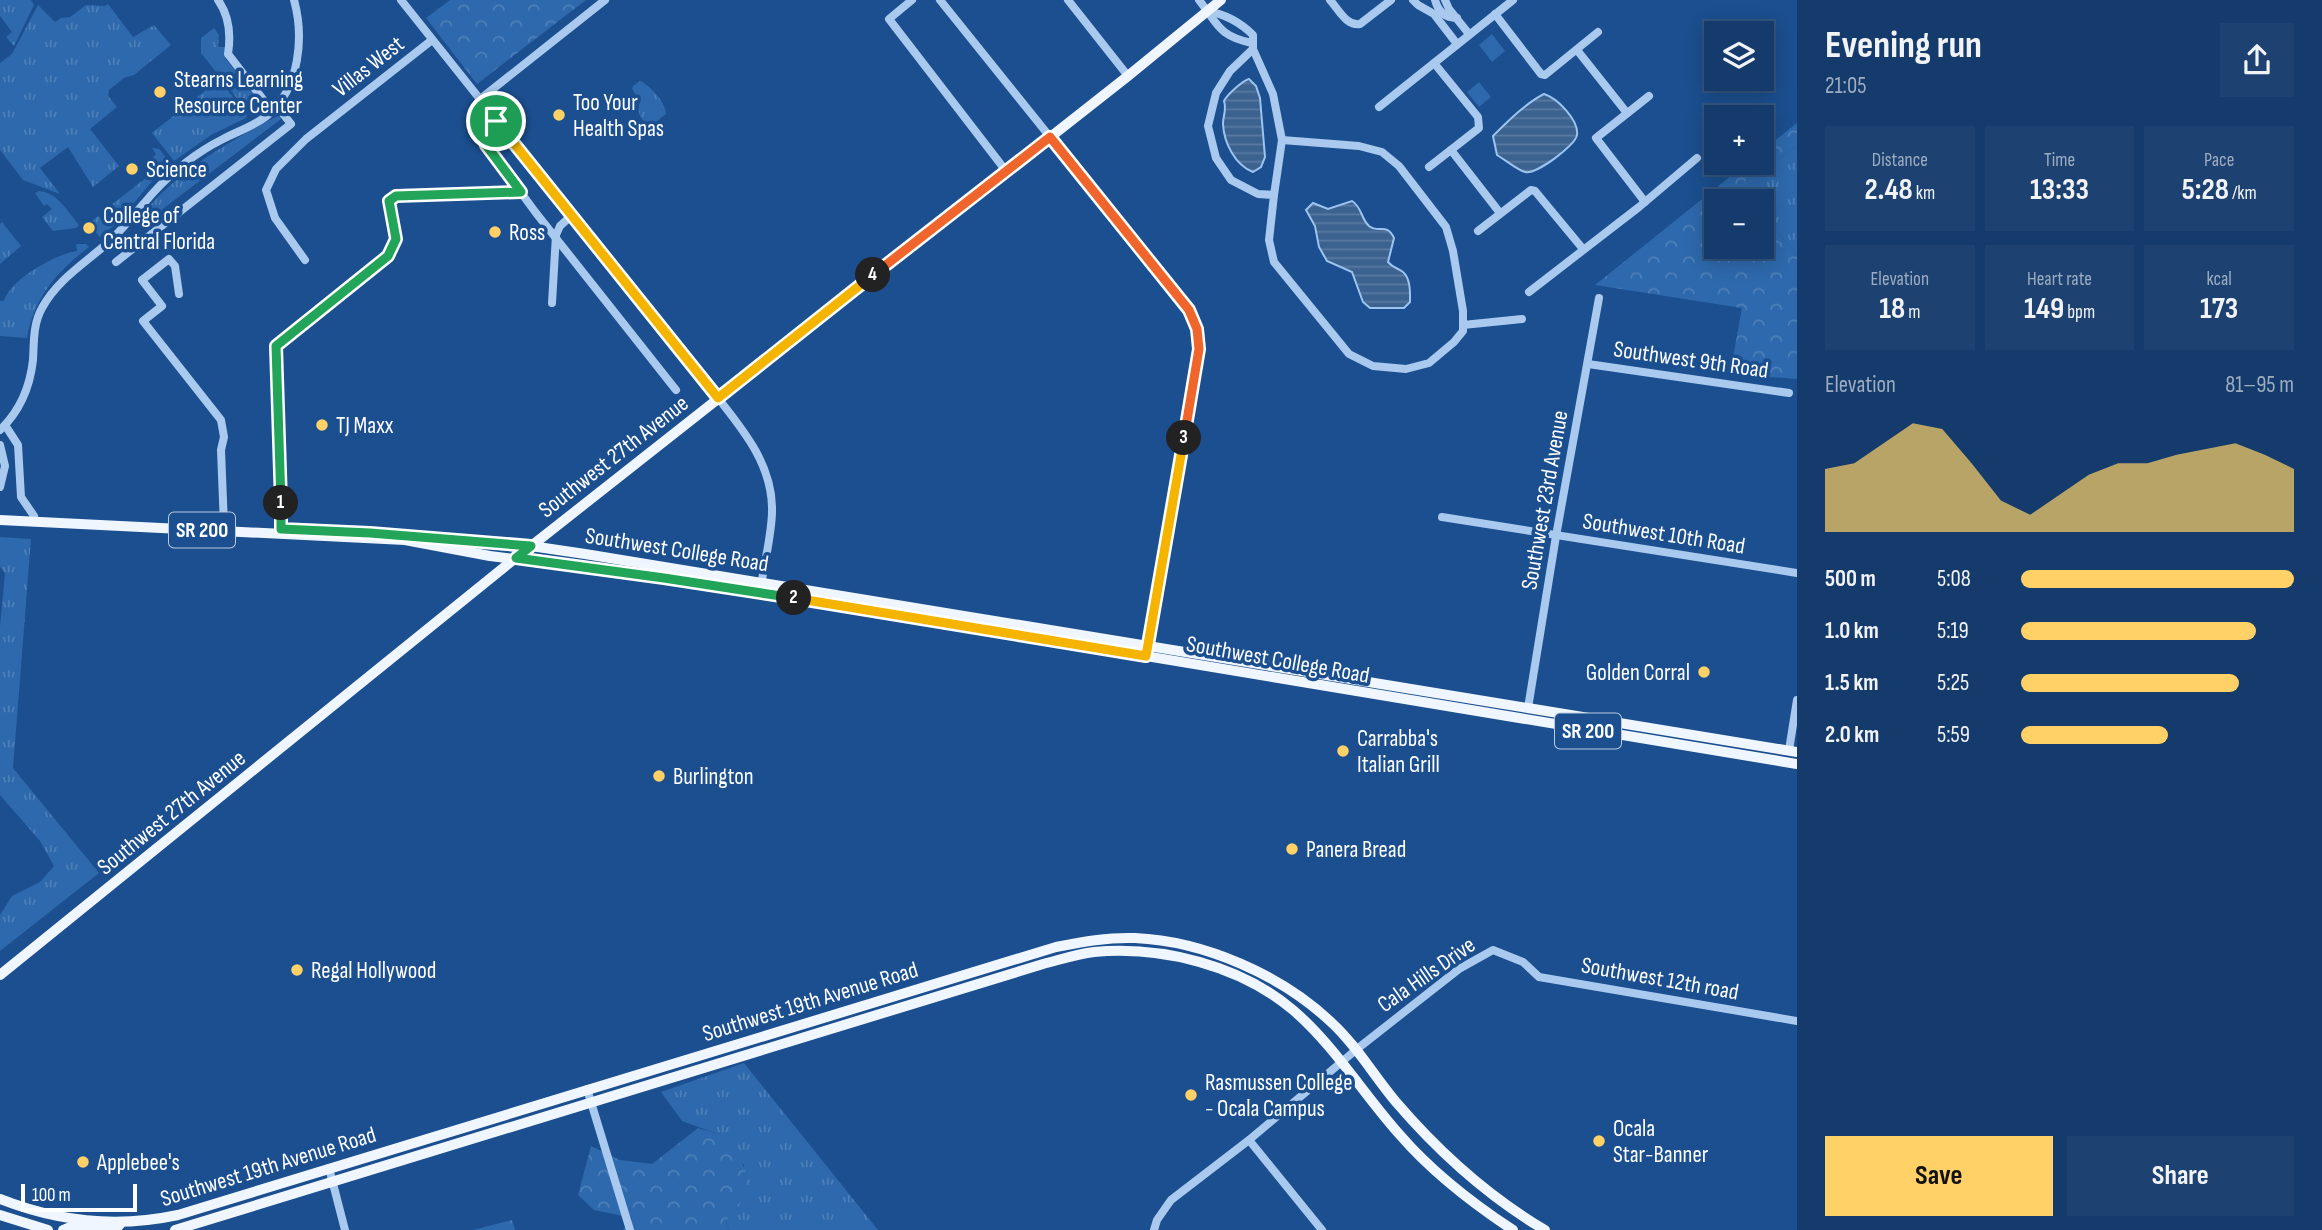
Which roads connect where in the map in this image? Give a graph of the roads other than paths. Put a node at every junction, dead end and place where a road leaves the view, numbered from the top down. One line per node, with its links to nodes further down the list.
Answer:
1 (218, 0): 32 (street)
2 (294, 0): 32 (street)
3 (401, 0): 23 (street)
4 (605, 0): 30 (street)
5 (912, 0): 40 (street)
6 (940, 0): 35 (street)
7 (1068, 0): 28 (street)
8 (1199, 0): 16 (street)
9 (1221, 0): 16 (main road, Southwest 27th Avenue)
10 (1330, 0): 11 (street)
11 (1391, 0)
12 (1413, 0): 24 (street)
13 (1436, 0): 18 (street)
14 (1445, 0): 18 (street)
15 (1513, 0): 17 (street)
16 (1208, 11): 19 (street); 22 (street); 28 (main road, Southwest 27th Avenue)
17 (1495, 14): 21 (street); 26 (street)
18 (1457, 18): 21 (street)
19 (1238, 24): 22 (street); 25 (street)
20 (1598, 32): 26 (street)
21 (1469, 34): 24 (street)
22 (1232, 37): 25 (street)
23 (432, 40): 30 (street); 49 (street, Villas West)
24 (1457, 44): 27 (street)
25 (1252, 46): 36 (street); 42 (street)
26 (1577, 50): 33 (street)
27 (1434, 63): 31 (street); 37 (street)
28 (1128, 76): 35 (main road, Southwest 27th Avenue)
29 (1649, 96): 33 (street)
30 (479, 100): 34 (street)
31 (1378, 107)
32 (275, 109): 50 (street); 61 (street)
33 (1627, 113): 43 (street)
34 (496, 121): 41 (street); 45 (street)
35 (1050, 137): 40 (main road, Southwest 27th Avenue); 74 (street)
36 (1282, 140): 42 (street); 56 (street)
37 (1451, 150): 39 (street); 44 (street)
38 (1697, 158): 43 (street)
39 (1429, 167)
40 (1006, 172): 60 (main road, Southwest 27th Avenue)
41 (521, 192): 47 (street); 68 (street)
42 (1274, 195): 56 (street)
43 (1645, 202): 48 (street)
44 (1500, 213): 46 (street); 48 (street)
45 (572, 215): 47 (street); 60 (street)
46 (1478, 231)
47 (556, 235): 54 (street); 58 (street)
48 (1583, 249): 51 (street)
49 (305, 260)
50 (116, 262)
51 (1528, 292)
52 (179, 294): 67 (street)
53 (1599, 298): 57 (street, Southwest 23rd Avenue)
54 (552, 303)
55 (1522, 319): 56 (street)
56 (1463, 324)
57 (1588, 364): 59 (street, Southwest 9th Road); 69 (street, Southwest 23rd Avenue)
58 (676, 390)
59 (1789, 393)
60 (718, 398): 70 (main road, Southwest 27th Avenue); 73 (street)
61 (3, 428): 64 (street)
62 (0, 445): 63 (street)
63 (0, 487)
64 (34, 516): 65 (main road, Southwest College Road / SR 200); 67 (main road, Southwest College Road / SR 200)
65 (0, 517): 71 (main road, Southwest College Road / SR 200)
66 (1441, 517): 69 (street, Southwest 10th Road)
67 (224, 526): 68 (main road, Southwest College Road / SR 200)
68 (281, 529): 70 (main road, Southwest College Road / SR 200)
69 (1556, 536): 72 (street, Southwest 10th Road); 76 (street, Southwest 23rd Avenue)
70 (531, 546): 71 (main road, Southwest 27th Avenue); 73 (main road, Southwest College Road / SR 200)
71 (516, 558): 73 (main road, Southwest College Road / SR 200); 80 (main road, Southwest 27th Avenue)
72 (1797, 573)
73 (761, 588): 74 (main road, Southwest College Road / SR 200)
74 (1147, 651): 76 (main road, Southwest College Road / SR 200); 78 (main road, Southwest College Road / SR 200)
75 (1797, 700): 77 (street)
76 (1528, 708): 77 (main road, Southwest College Road / SR 200)
77 (1793, 751)
78 (1797, 764)
79 (1522, 962): 81 (street, Southwest 12th road); 82 (street, Cala Hills Drive)
80 (0, 975)
81 (1797, 1021)
82 (1357, 1049): 83 (street); 84 (main road, Southwest 19th Avenue Road); 100 (main road, Southwest 19th Avenue Road)
83 (1340, 1063): 85 (main road, Southwest 19th Avenue Road); 86 (street); 99 (main road, Southwest 19th Avenue Road)
84 (587, 1089): 85 (street); 87 (main road, Southwest 19th Avenue Road)
85 (591, 1102): 88 (main road, Southwest 19th Avenue Road); 96 (street)
86 (1250, 1140): 97 (street); 98 (street)
87 (329, 1168): 88 (street); 91 (main road, Southwest 19th Avenue Road)
88 (333, 1183): 94 (main road, Southwest 19th Avenue Road); 95 (street)
89 (0, 1199): 91 (main road, Southwest 19th Avenue Road)
90 (0, 1215): 92 (main road)
91 (124, 1226): 93 (main road)
92 (48, 1230)
93 (63, 1230)
94 (175, 1230)
95 (345, 1230)
96 (630, 1230)
97 (1154, 1230)
98 (1322, 1230)
99 (1513, 1230)
100 (1545, 1230)

